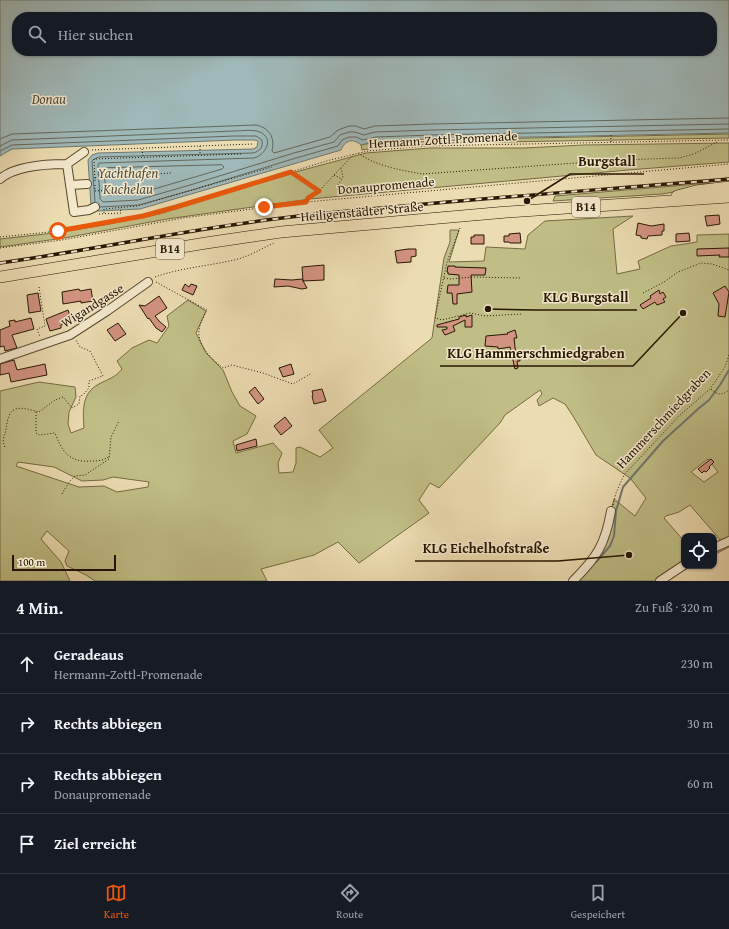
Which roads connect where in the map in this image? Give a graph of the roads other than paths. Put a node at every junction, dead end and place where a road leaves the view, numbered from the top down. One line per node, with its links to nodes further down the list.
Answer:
1 (84, 152): 2 (street)
2 (68, 164): 3 (street); 5 (street)
3 (0, 179)
4 (87, 184): 5 (street)
5 (70, 185): 9 (street)
6 (729, 187): 8 (main road)
7 (729, 197): 8 (main road, Heiligenstädter Straße / B14)
8 (653, 202): 10 (main road, Heiligenstädter Straße / B14)
9 (92, 209)
10 (0, 277)
11 (152, 282): 12 (street, Wigandgasse)
12 (0, 359)
13 (611, 511): 17 (street)
14 (729, 540): 15 (street)
15 (717, 546)
16 (681, 567): 18 (street)
17 (573, 581)
18 (660, 581)

